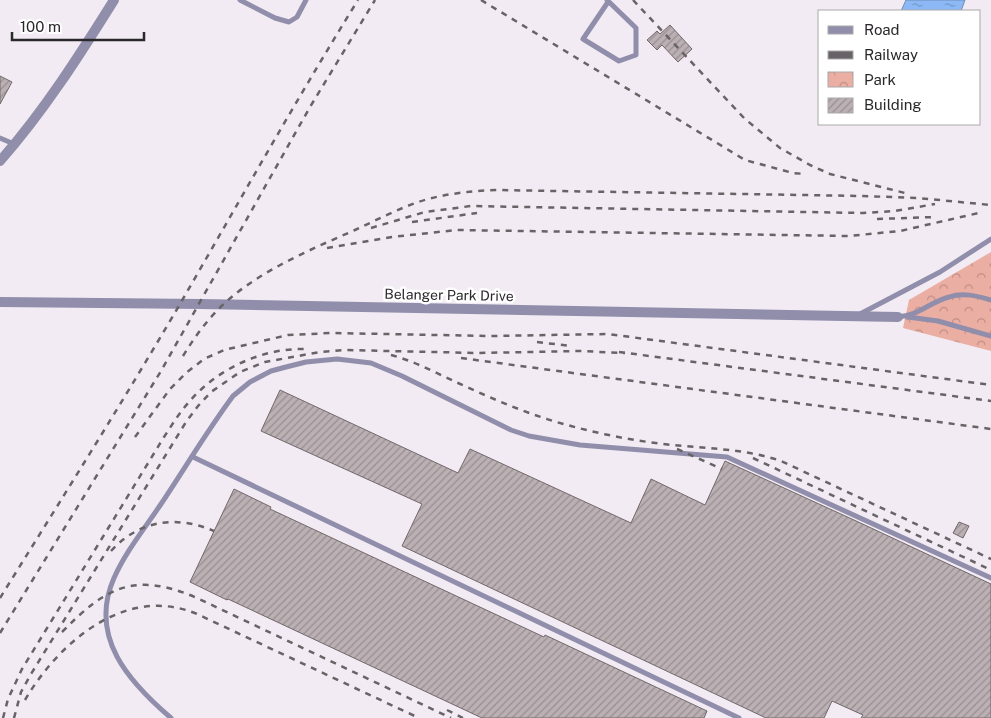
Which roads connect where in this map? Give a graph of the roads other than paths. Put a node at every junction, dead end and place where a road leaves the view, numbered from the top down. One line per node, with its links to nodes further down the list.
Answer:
1 (114, 0): 6 (street)
2 (240, 0): 3 (lane)
3 (306, 0)
4 (608, 1): 4 (lane)
5 (0, 138): 6 (lane)
6 (14, 144): 7 (street)
7 (0, 160)
8 (991, 239): 11 (lane)
9 (991, 300): 12 (lane)
10 (0, 302): 11 (street, Belanger Park Drive)
11 (855, 316): 12 (street, Belanger Park Drive)
12 (900, 317): 13 (lane)
13 (991, 336)
14 (193, 457): 15 (lane); 16 (lane); 17 (lane)
15 (991, 578)
16 (735, 717)
17 (172, 718)

